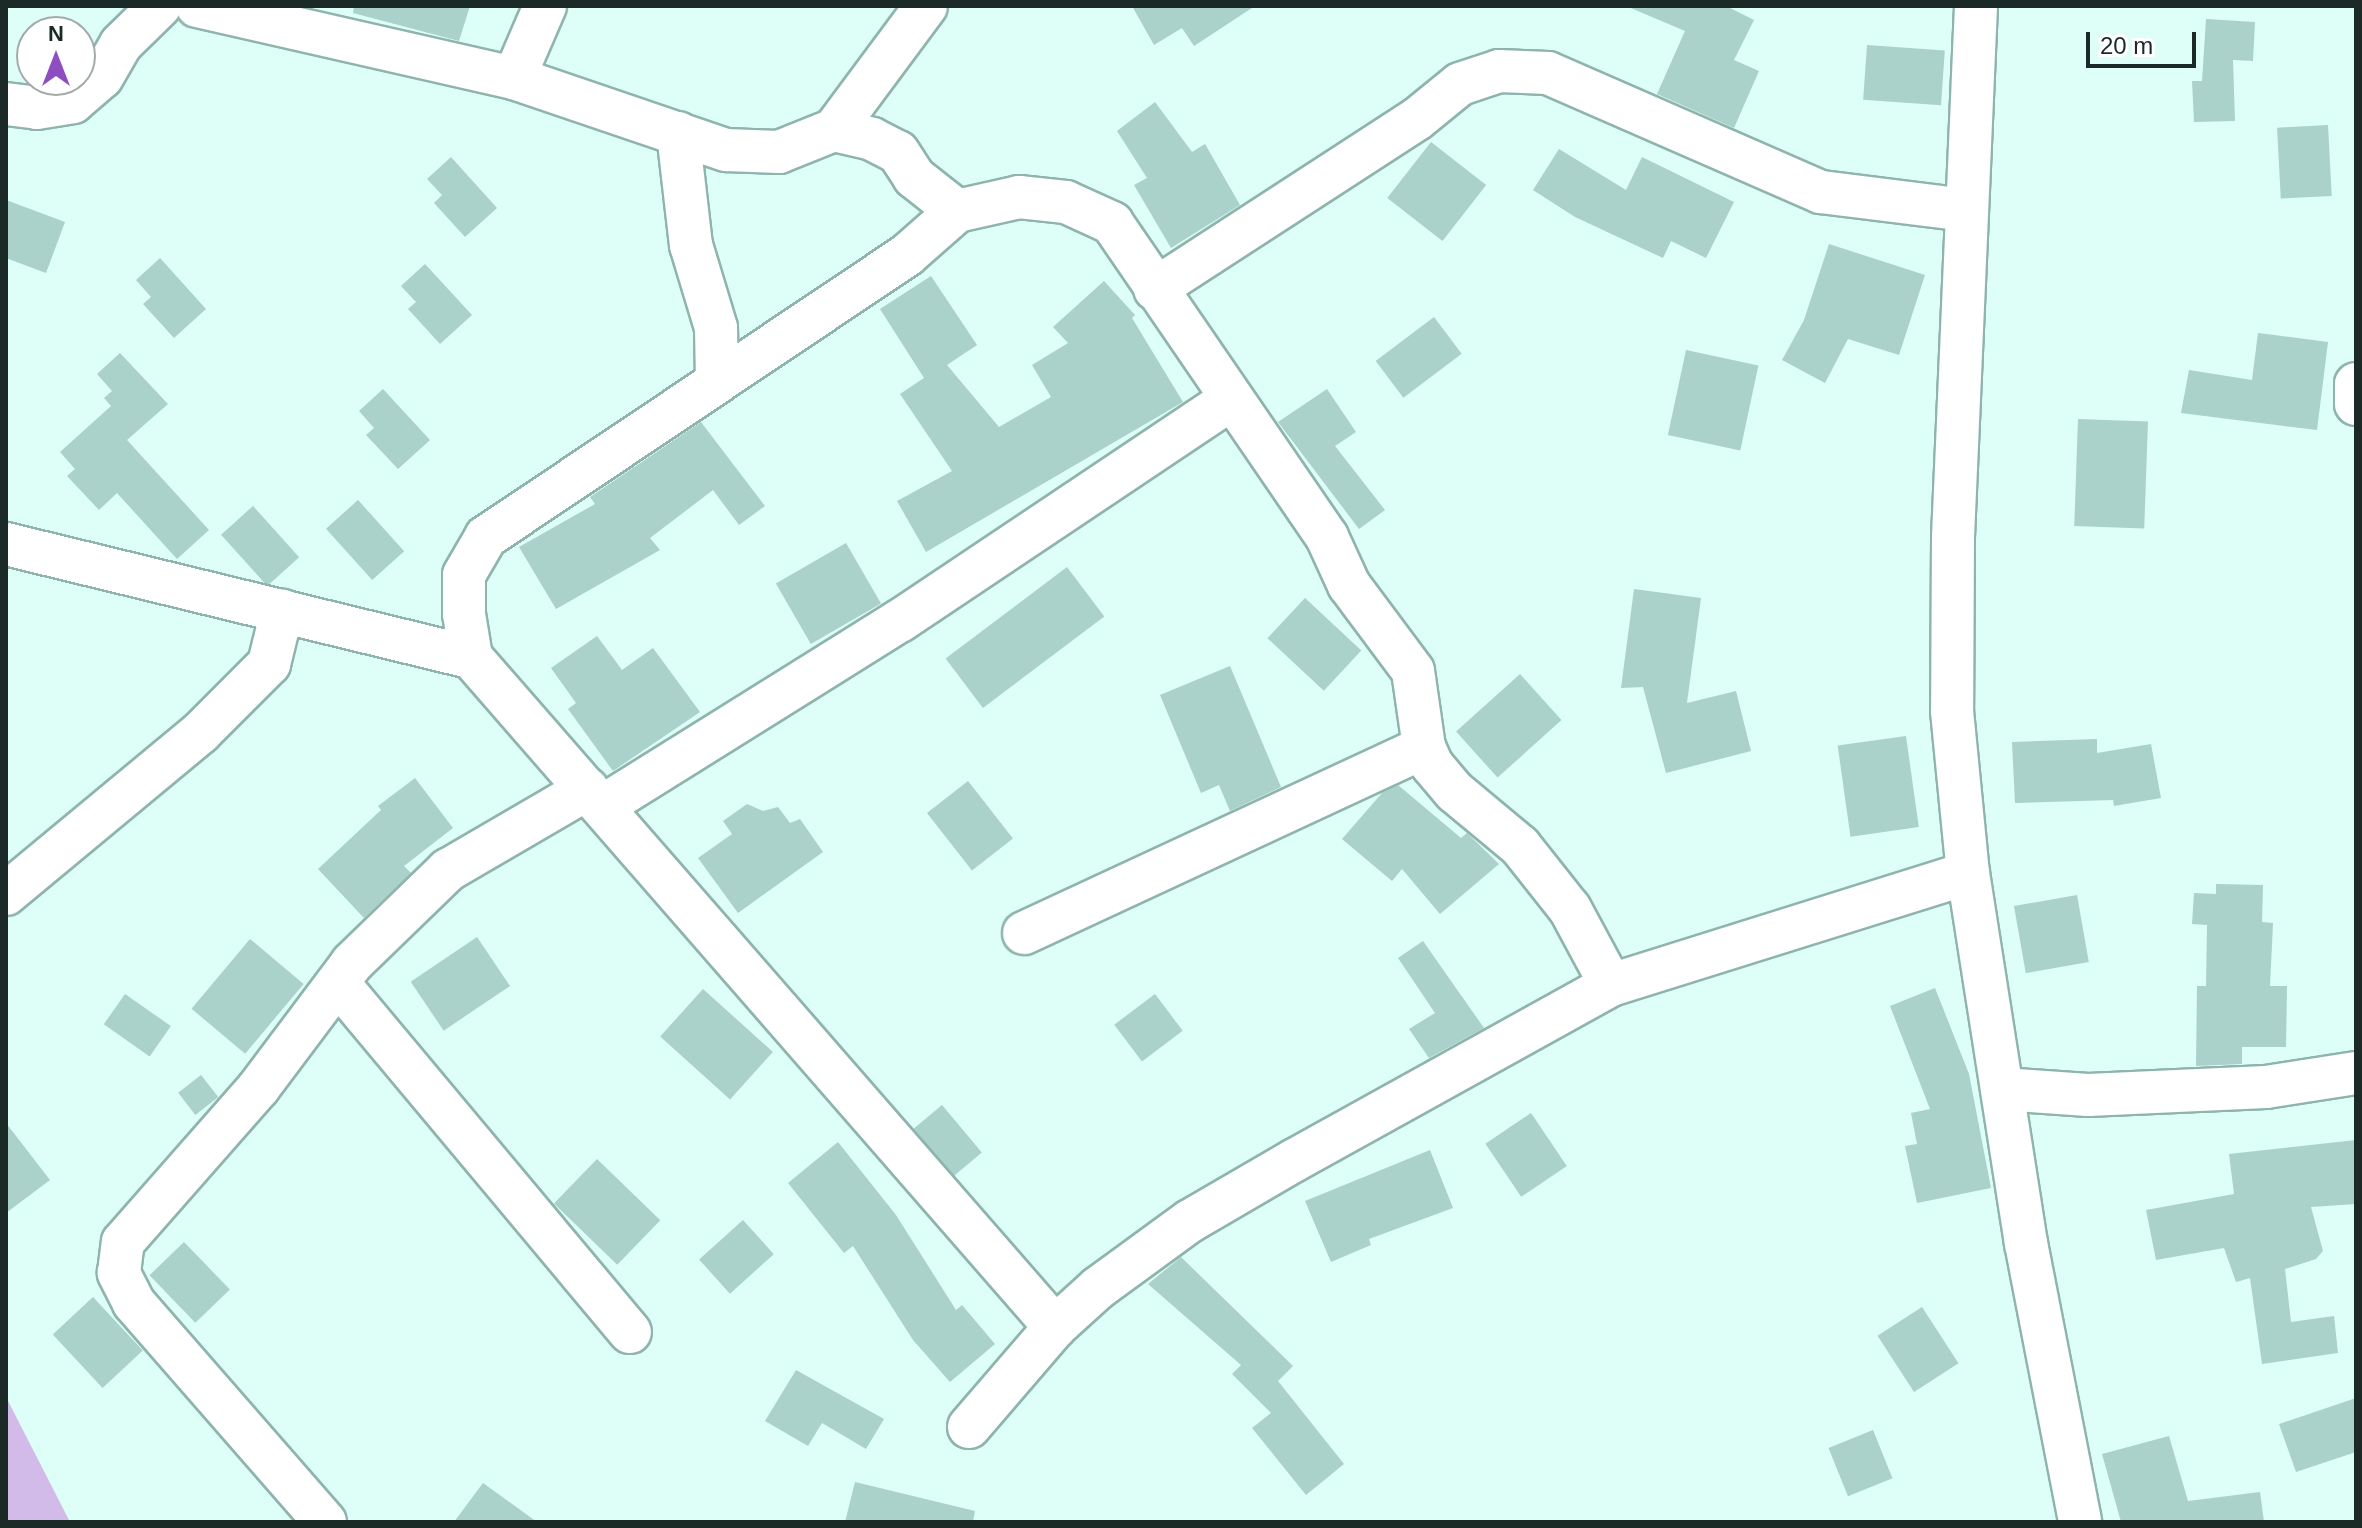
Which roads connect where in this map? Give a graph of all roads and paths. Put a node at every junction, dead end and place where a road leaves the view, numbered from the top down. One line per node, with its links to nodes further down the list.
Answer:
1 (160, 6): 7 (street)
2 (197, 6): 6 (street)
3 (545, 6): 6 (street)
4 (926, 6): 8 (street)
5 (1976, 6): 10 (street)
6 (514, 78): 9 (street)
7 (6, 104)
8 (834, 130): 9 (street); 11 (street)
9 (678, 133): 13 (street)
10 (1965, 210): 12 (street); 22 (street)
11 (957, 211): 12 (street); 13 (street)
12 (1155, 289): 15 (street)
13 (717, 379): 19 (street)
14 (2356, 384): 16 (street)
15 (1231, 399): 20 (street); 21 (street)
16 (2356, 404)
17 (6, 544): 18 (street)
18 (282, 611): 19 (street); 23 (street)
19 (471, 657): 21 (street)
20 (1424, 747): 24 (street); 26 (street)
21 (595, 797): 25 (street); 29 (street)
22 (1968, 873): 26 (street); 28 (street)
23 (6, 894)
24 (1024, 933)
25 (338, 983): 30 (street); 32 (street)
26 (1611, 985): 29 (street)
27 (2356, 1073): 28 (street)
28 (2002, 1089): 33 (street)
29 (1055, 1327): 31 (street)
30 (630, 1332)
31 (969, 1427)
32 (325, 1522)
33 (2080, 1522)

